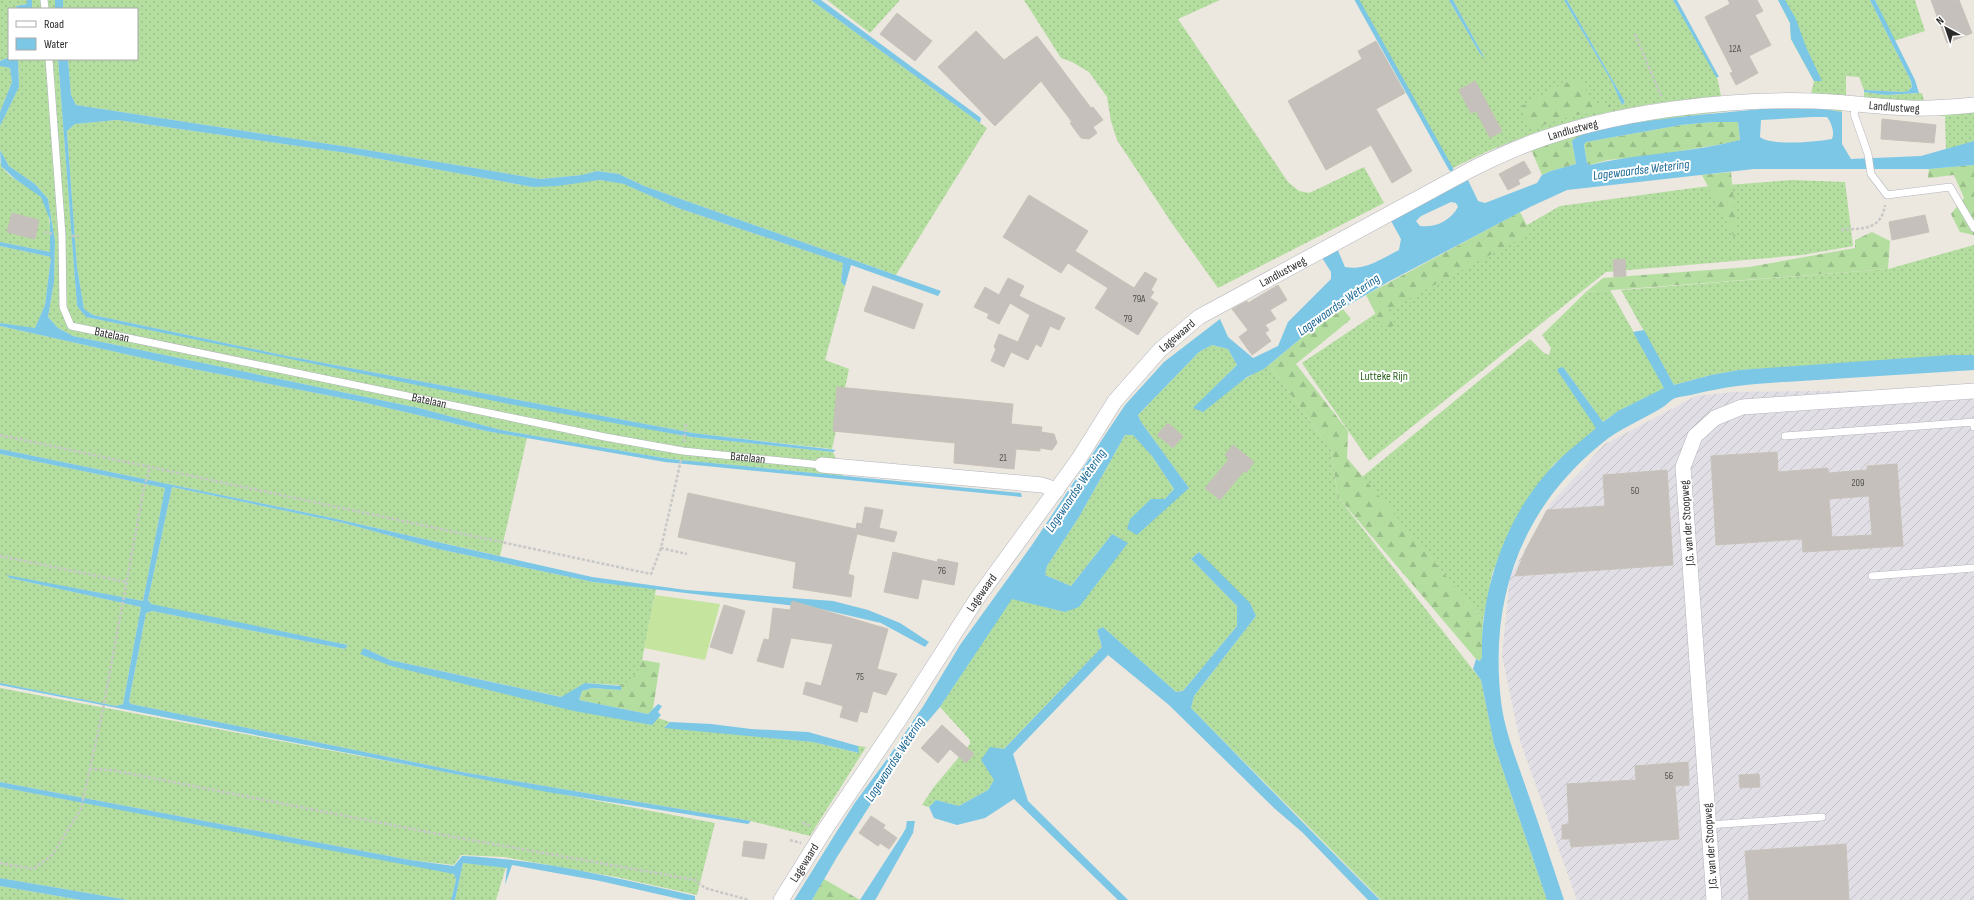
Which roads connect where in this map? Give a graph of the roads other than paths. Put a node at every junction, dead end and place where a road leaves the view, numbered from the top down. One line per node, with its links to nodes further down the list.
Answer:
1 (49, 60): 9 (lane, Batelaan)
2 (1856, 105): 3 (street, Landlustweg); 4 (lane); 5 (street, Landlustweg)
3 (1974, 106)
4 (1974, 228)
5 (1211, 309): 10 (street, Lagewaard)
6 (1974, 391): 14 (street, J.G. van der Stoopweg)
7 (1974, 427): 8 (lane)
8 (1786, 436)
9 (822, 465): 10 (street, Batelaan)
10 (1057, 490): 15 (street, Lagewaard)
11 (1974, 568): 12 (lane)
12 (1872, 576)
13 (1822, 817): 14 (lane)
14 (1708, 825): 16 (street, J.G. van der Stoopweg)
15 (782, 900)
16 (1714, 900)

